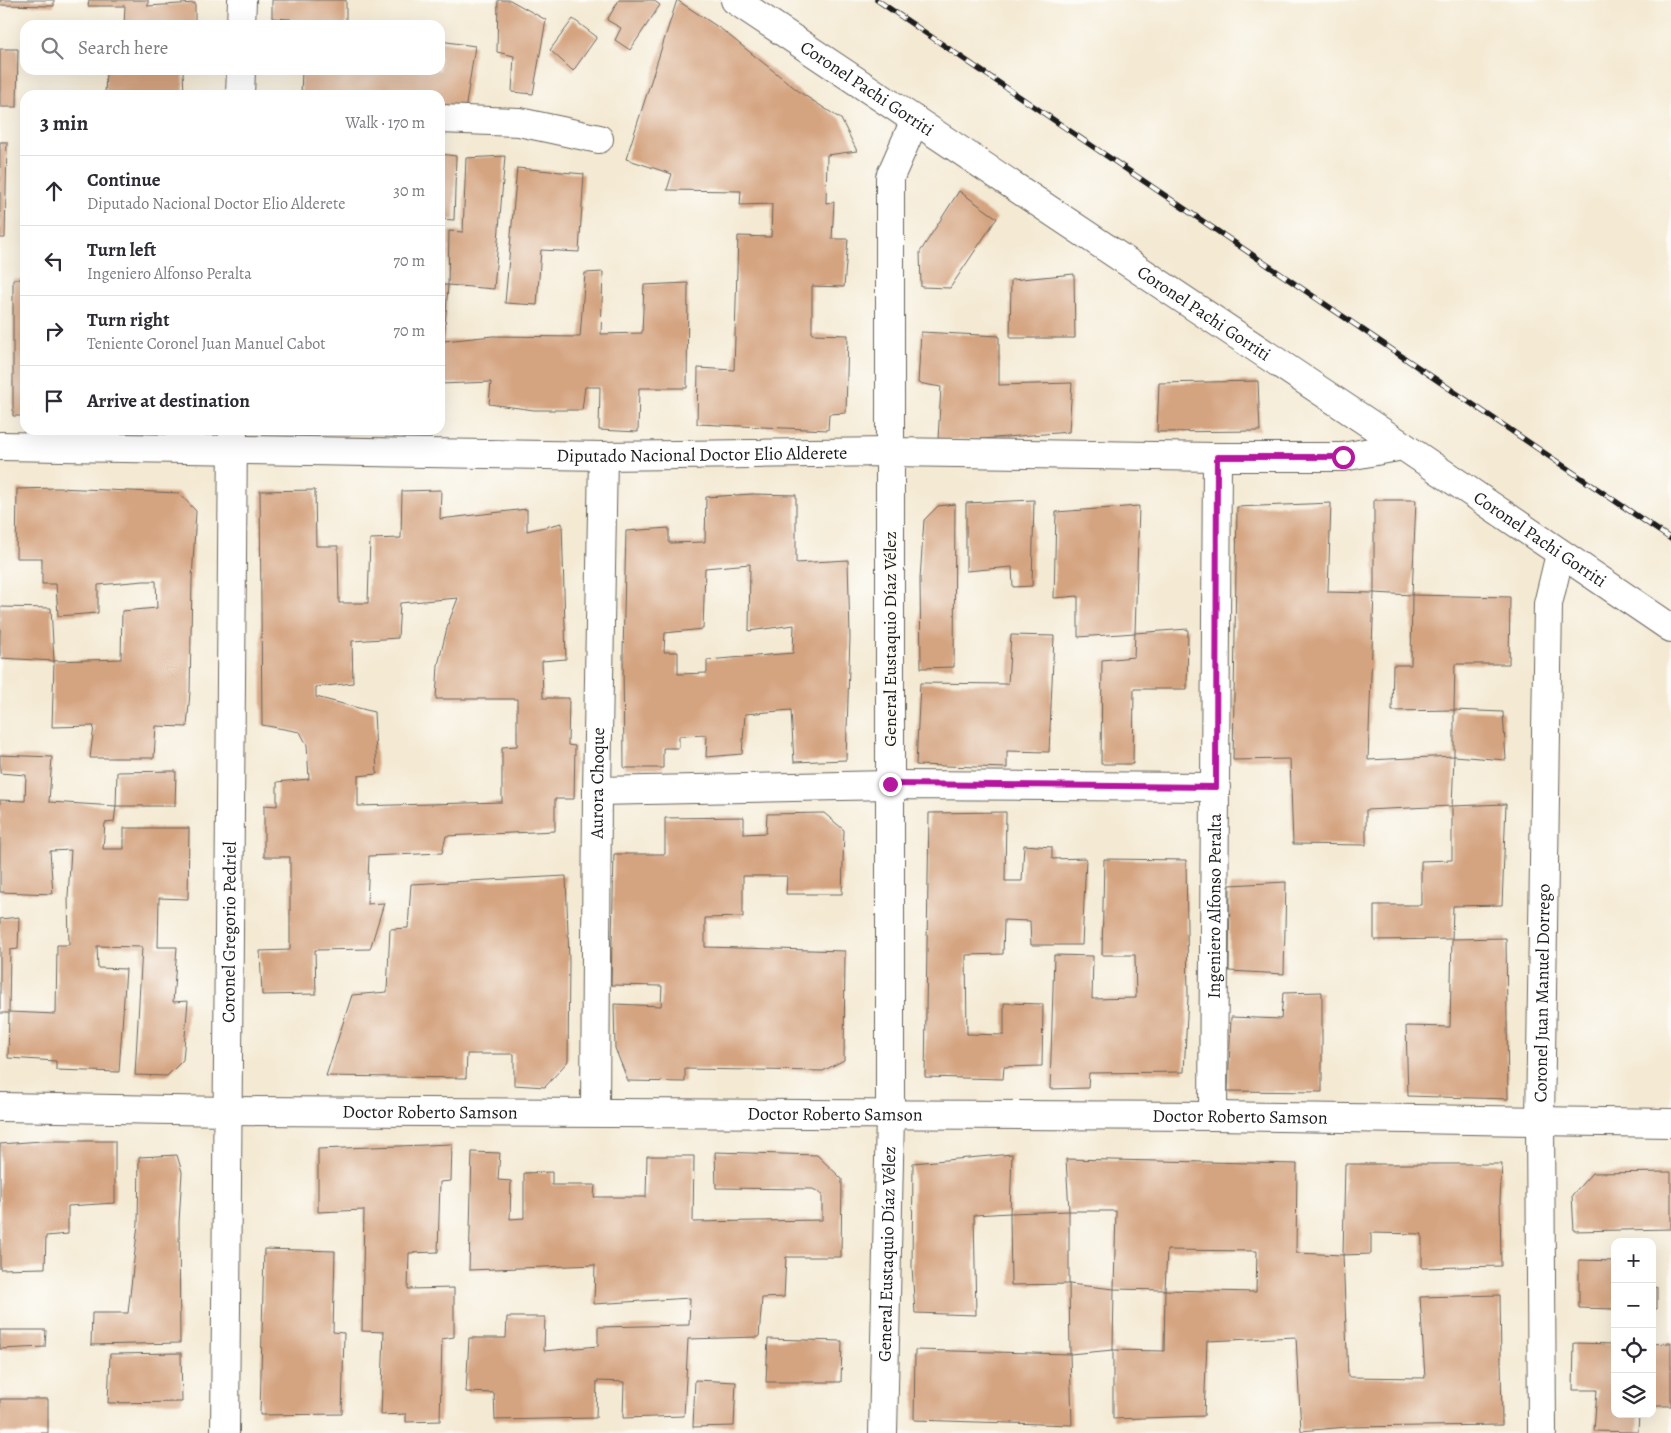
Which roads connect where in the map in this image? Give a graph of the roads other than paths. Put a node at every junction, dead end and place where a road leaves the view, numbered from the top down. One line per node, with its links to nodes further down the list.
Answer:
1 (242, 0): 3 (street)
2 (735, 0): 7 (street, Coronel Pachi Gorriti)
3 (242, 20)
4 (241, 75): 5 (street)
5 (240, 90)
6 (445, 119): 8 (street)
7 (915, 120): 11 (street, Coronel Pachi Gorriti); 12 (street, General Eustaquio Díaz Vélez)
8 (599, 139)
9 (233, 440): 10 (street, Diputado Nacional Doctor Elio Alderete); 13 (street, Diputado Nacional Doctor Elio Alderete); 21 (street, Coronel Gregorio Pedriel)
10 (0, 446)
11 (1403, 446): 14 (street, Diputado Nacional Doctor Elio Alderete); 15 (street, Coronel Pachi Gorriti)
12 (890, 452): 13 (street, Diputado Nacional Doctor Elio Alderete); 14 (street, Diputado Nacional Doctor Elio Alderete); 17 (street, General Eustaquio Díaz Vélez)
13 (603, 456): 19 (street, Aurora Choque)
14 (1217, 457): 18 (street, Ingeniero Alfonso Peralta)
15 (1560, 554): 16 (street, Coronel Pachi Gorriti); 25 (street, Coronel Juan Manuel Dorrego)
16 (1671, 628)
17 (890, 784): 18 (street); 19 (street); 23 (street, General Eustaquio Díaz Vélez)
18 (1216, 787): 24 (street, Ingeniero Alfonso Peralta)
19 (597, 791): 22 (street, Aurora Choque)
20 (0, 1107): 21 (street, Doctor Roberto Samson)
21 (228, 1111): 22 (street, Doctor Roberto Samson); 27 (street, Coronel Gregorio Pedriel)
22 (594, 1111): 23 (street, Doctor Roberto Samson)
23 (890, 1115): 24 (street, Doctor Roberto Samson); 28 (street, General Eustaquio Díaz Vélez)
24 (1213, 1116): 25 (street, Doctor Roberto Samson)
25 (1540, 1121): 26 (street, Doctor Roberto Samson); 29 (street, Coronel Juan Manuel Dorrego)
26 (1671, 1123)
27 (226, 1433)
28 (883, 1433)
29 (1542, 1433)

